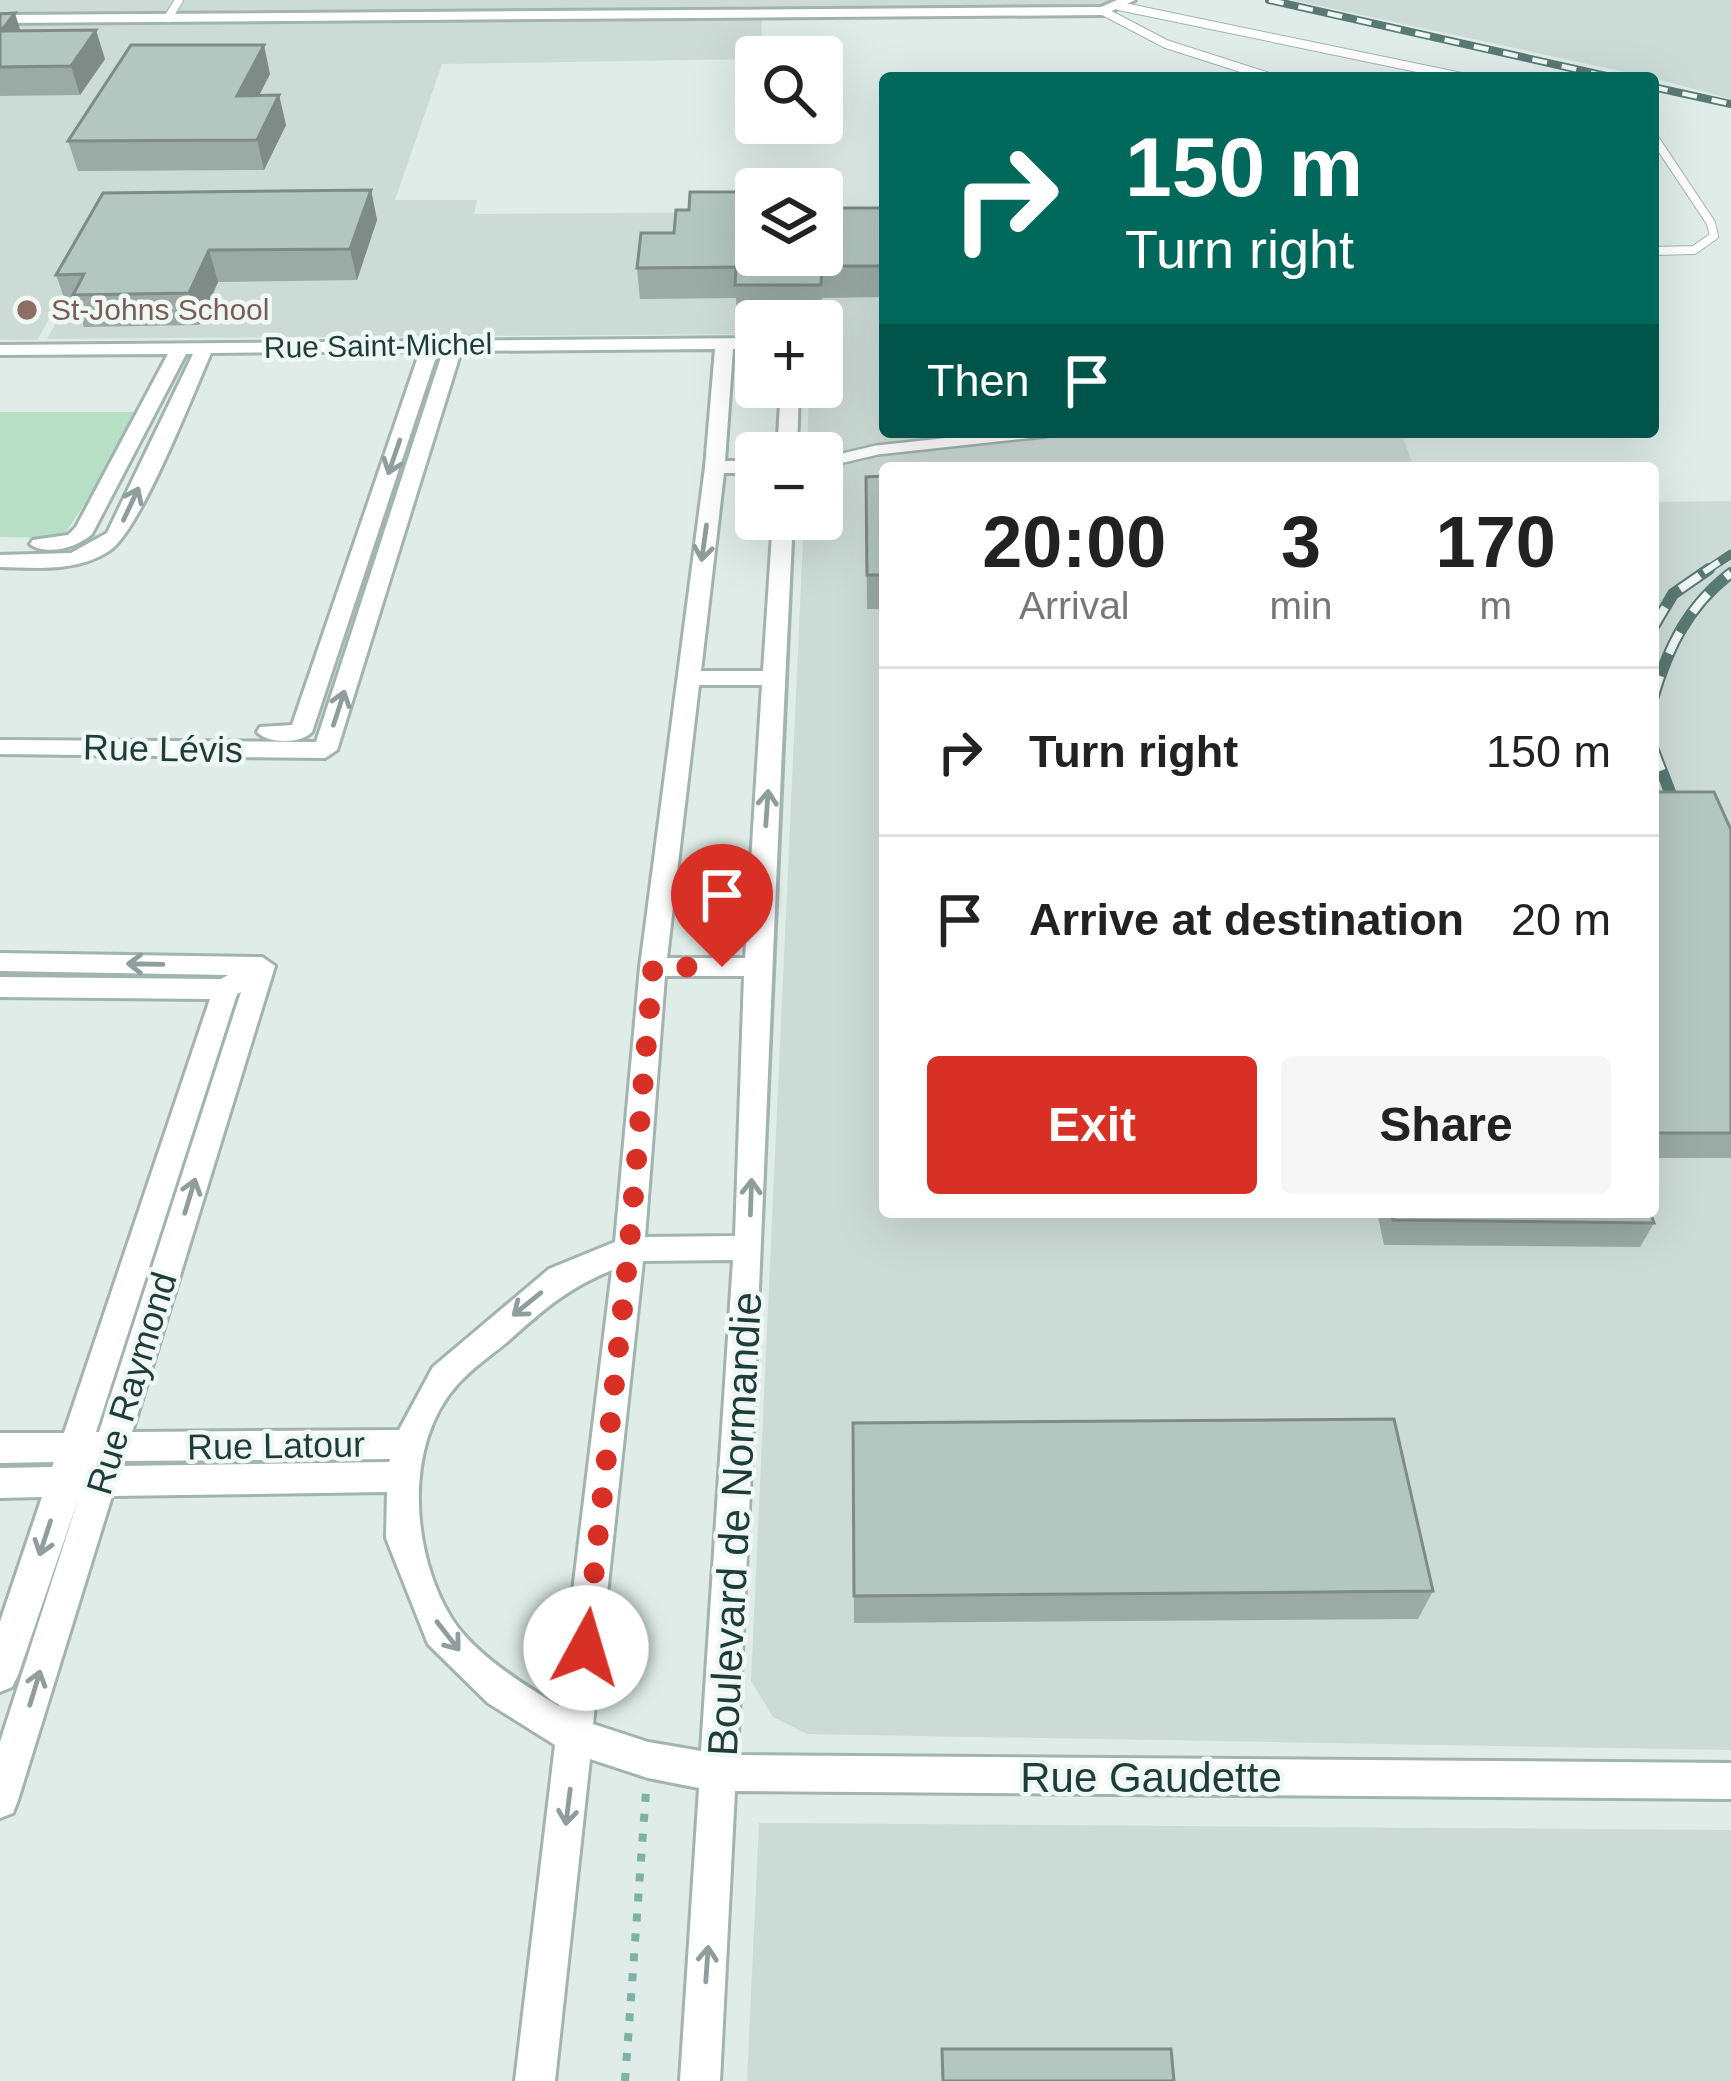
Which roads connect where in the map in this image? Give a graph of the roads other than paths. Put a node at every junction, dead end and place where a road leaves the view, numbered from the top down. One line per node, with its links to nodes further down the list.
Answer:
1 (179, 0): 4 (lane)
2 (1123, 3): 3 (street); 7 (lane)
3 (1102, 11): 4 (street); 6 (lane)
4 (168, 18): 5 (street)
5 (0, 20)
6 (1253, 72)
7 (1439, 72)
8 (1659, 145): 9 (lane)
9 (1659, 251)
10 (724, 343): 11 (street, Rue Saint-Michel); 12 (street, Rue Saint-Michel); 18 (street)
11 (735, 343)
12 (443, 346): 14 (street, Rue Saint-Michel); 20 (street, one-way to 20); 21 (street)
13 (180, 348): 14 (street, Rue Saint-Michel); 15 (street, Rue Saint-Michel); 22 (street)
14 (205, 348): 25 (street, one-way to 14)
15 (0, 350)
16 (988, 438): 17 (lane)
17 (843, 459)
18 (715, 467): 19 (street); 27 (street, one-way to 27)
19 (735, 467)
20 (374, 517): 21 (street); 30 (street)
21 (400, 517): 32 (street, one-way to 21)
22 (74, 540): 24 (street); 25 (street)
23 (783, 540): 28 (street, Boulevard de Normandie)
24 (0, 543)
25 (94, 556): 26 (street)
26 (0, 562)
27 (686, 678): 28 (street); 35 (street)
28 (775, 678): 36 (street, Boulevard de Normandie, one-way to 28)
29 (0, 730): 30 (street, Rue Lévis)
30 (301, 732): 32 (street)
31 (0, 746): 32 (street, Rue Lévis)
32 (325, 750)
33 (0, 962): 34 (street, one-way to 33)
34 (262, 966): 38 (street); 41 (street, Rue Raymond, one-way to 34)
35 (653, 967): 36 (street); 40 (street)
36 (757, 967): 39 (street, Boulevard de Normandie, one-way to 36)
37 (0, 987): 38 (street)
38 (226, 988): 43 (street, Rue Raymond)
39 (749, 1248): 40 (street, Rue Latour); 50 (street, Boulevard de Normandie)
40 (629, 1249): 44 (street, Rue Latour, one-way to 44); 49 (street)
41 (111, 1447): 43 (street, Rue Latour); 44 (street, Rue Latour); 45 (street, Rue Raymond)
42 (0, 1448): 43 (street, Rue Latour)
43 (75, 1448): 46 (street, Rue Raymond)
44 (406, 1460): 45 (street, Rue Latour); 49 (street, Rue Latour, one-way to 49)
45 (100, 1481): 46 (street, Rue Latour); 52 (street, Rue Raymond, one-way to 45)
46 (64, 1482): 47 (street, Rue Latour); 48 (street, Rue Raymond, one-way to 48)
47 (0, 1483)
48 (0, 1675)
49 (576, 1737): 50 (street, Rue Gaudette); 53 (street, one-way to 53)
50 (719, 1774): 51 (street, Rue Gaudette); 54 (street, Boulevard de Normandie, one-way to 50)
51 (1731, 1781)
52 (0, 1800)
53 (536, 2081)
54 (700, 2081)

